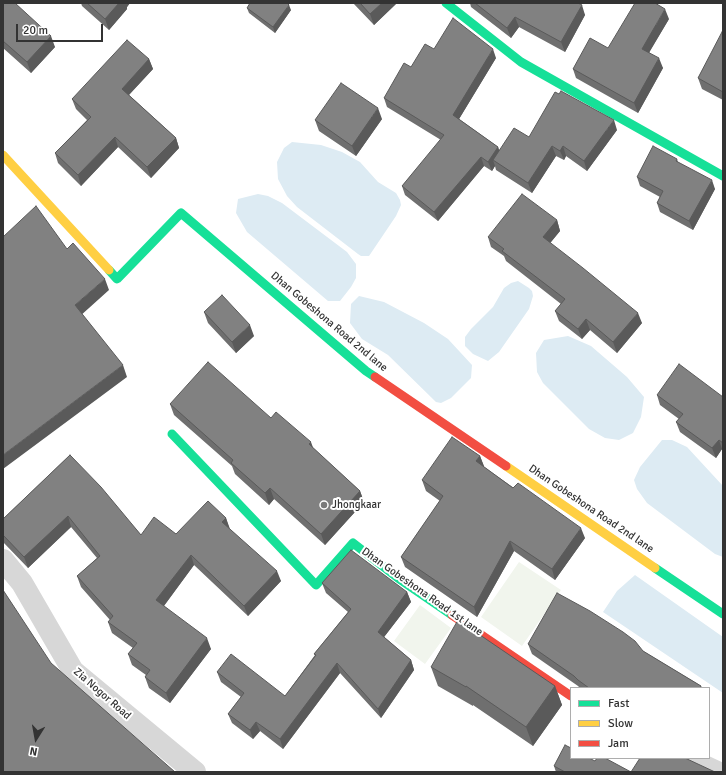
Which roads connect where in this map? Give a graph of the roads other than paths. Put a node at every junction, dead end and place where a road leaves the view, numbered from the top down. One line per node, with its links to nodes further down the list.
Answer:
1 (446, 3): 3 (street)
2 (3, 155): 7 (street, Dhan Gobeshona Road 2nd lane)
3 (723, 176)
4 (172, 434): 8 (street, Dhan Gobeshona Road 1st lane)
5 (3, 560): 6 (street, Zia Nogor Road)
6 (13, 587): 10 (street, Zia Nogor Road)
7 (723, 614)
8 (570, 695)
9 (689, 759): 11 (street)
10 (195, 772)
11 (717, 772)

